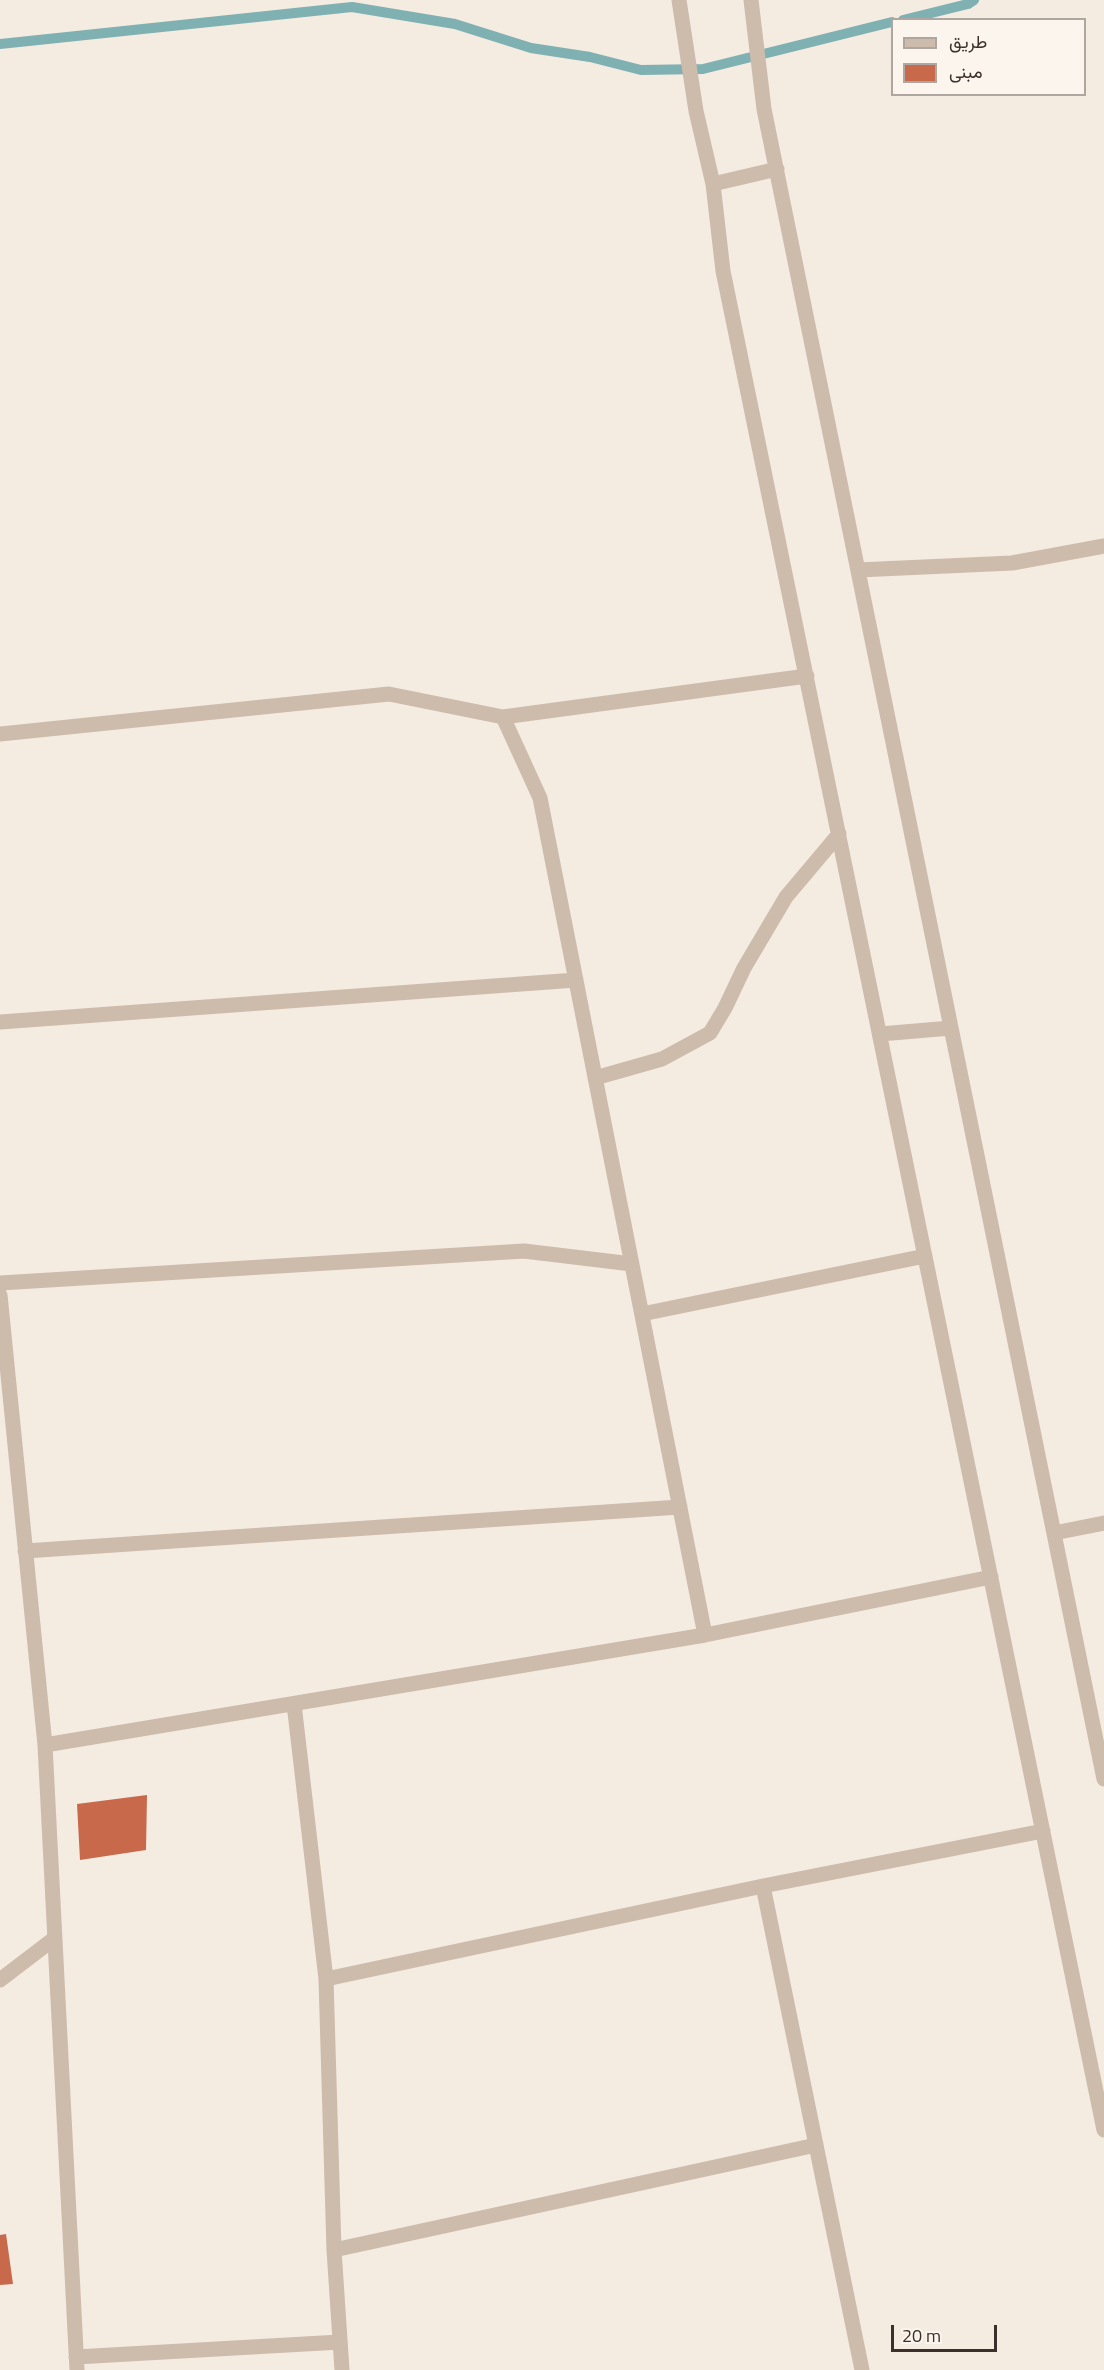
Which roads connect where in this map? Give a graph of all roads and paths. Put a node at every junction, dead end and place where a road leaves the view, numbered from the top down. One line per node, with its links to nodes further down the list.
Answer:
1 (679, 0): 4 (street)
2 (751, 0): 3 (street)
3 (777, 170): 4 (street); 6 (street)
4 (713, 184): 7 (street)
5 (1104, 546): 6 (street)
6 (858, 570): 13 (street)
7 (807, 676): 8 (street); 10 (street)
8 (503, 717): 9 (street); 11 (street)
9 (0, 734)
10 (839, 834): 14 (street); 15 (street)
11 (576, 980): 12 (street); 15 (street)
12 (0, 1022)
13 (951, 1028): 14 (street); 23 (street)
14 (880, 1034): 16 (street)
15 (595, 1078): 17 (street)
16 (925, 1256): 20 (street); 25 (street)
17 (632, 1264): 18 (street); 20 (street)
18 (0, 1283)
19 (0, 1295): 24 (street)
20 (642, 1314): 21 (street)
21 (680, 1507): 24 (street); 26 (street)
22 (1104, 1523): 23 (street)
23 (1054, 1533): 29 (street)
24 (25, 1551): 28 (street)
25 (991, 1577): 26 (street); 30 (street)
26 (705, 1635): 27 (street)
27 (294, 1704): 28 (street); 33 (street)
28 (45, 1745): 32 (street)
29 (1104, 1779)
30 (1043, 1831): 31 (street); 35 (street)
31 (763, 1886): 33 (street); 37 (street)
32 (55, 1938): 34 (street); 40 (street)
33 (326, 1978): 38 (street)
34 (0, 1980)
35 (1102, 2113): 36 (street)
36 (1104, 2130)
37 (816, 2145): 38 (street); 42 (street)
38 (334, 2250): 39 (street)
39 (340, 2342): 40 (street); 41 (street)
40 (77, 2363)
41 (342, 2370)
42 (862, 2370)

